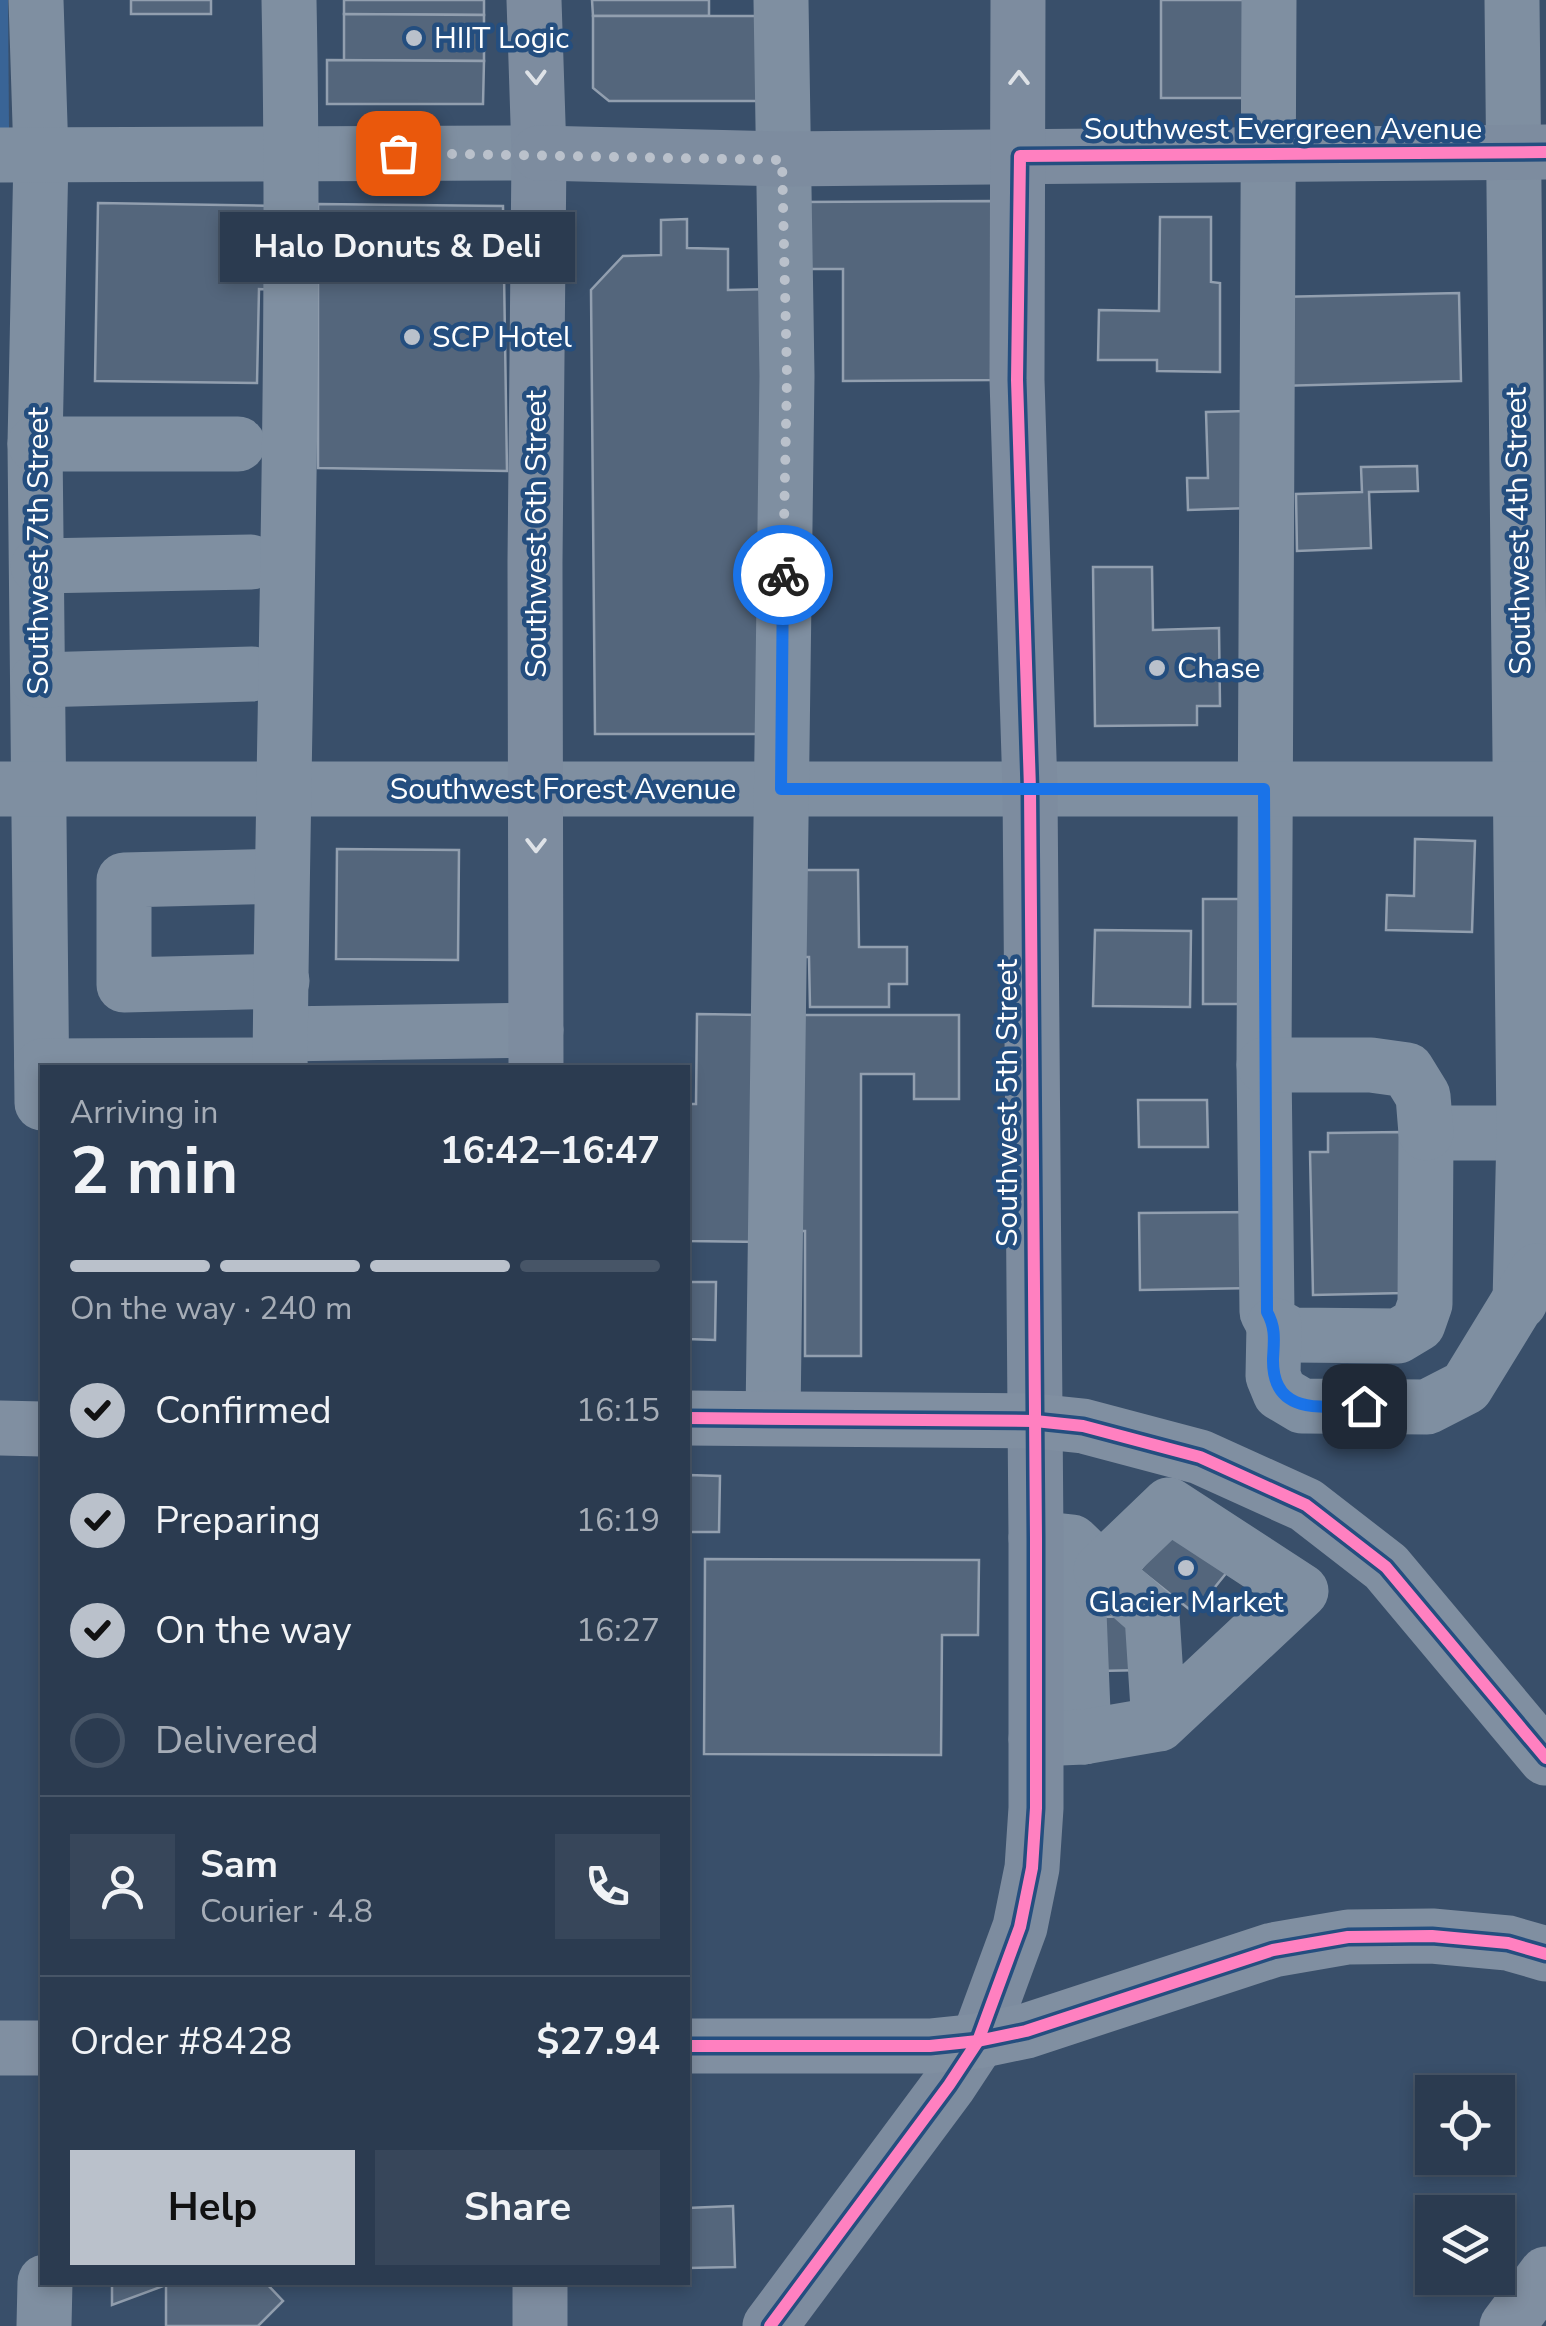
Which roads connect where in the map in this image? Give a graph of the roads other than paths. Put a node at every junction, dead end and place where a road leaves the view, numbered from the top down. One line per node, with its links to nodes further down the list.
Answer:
1 (36, 0): 11 (street, Southwest 7th Street)
2 (289, 0): 9 (street)
3 (534, 0): 10 (main road, Southwest 6th Street, one-way to 10)
4 (782, 0): 14 (street)
5 (1018, 0): 13 (main road, Southwest 5th Street, one-way to 5)
6 (1268, 0): 12 (street)
7 (1512, 0): 8 (street, Southwest 4th Street)
8 (1529, 152): 12 (main road, Southwest Evergreen Avenue); 15 (street, Southwest 4th Street)
9 (292, 153): 10 (street, Southwest Evergreen Avenue); 11 (street, Southwest Evergreen Avenue); 23 (street)
10 (539, 153): 14 (main road, Southwest Evergreen Avenue); 24 (main road, Southwest 6th Street)
11 (20, 155): 16 (street, Southwest 7th Street)
12 (1268, 155): 13 (main road, Southwest Evergreen Avenue); 27 (street)
13 (1020, 156): 14 (main road, Southwest Evergreen Avenue); 26 (main road, Southwest 5th Street)
14 (782, 160): 25 (street)
15 (1531, 378): 28 (street, Southwest 4th Street)
16 (36, 444): 17 (street); 19 (street, Southwest 7th Street)
17 (238, 444)
18 (251, 562): 19 (street)
19 (38, 566): 21 (street, Southwest 7th Street)
20 (252, 674): 21 (street)
21 (38, 680): 22 (street, Southwest 7th Street)
22 (20, 789): 23 (street, Southwest Forest Avenue); 30 (street, Southwest 7th Street)
23 (300, 789): 24 (street, Southwest Forest Avenue); 29 (street); 32 (street)
24 (536, 789): 25 (street, Southwest Forest Avenue); 33 (main road, Southwest 6th Street, one-way to 33)
25 (781, 789): 26 (street, Southwest Forest Avenue); 42 (street)
26 (1030, 789): 27 (street, Southwest Forest Avenue); 44 (main road, Southwest 5th Street)
27 (1264, 789): 28 (street, Southwest Forest Avenue); 34 (street)
28 (1534, 789): 38 (street, Southwest 4th Street)
29 (281, 876): 31 (street); 32 (street)
30 (42, 946): 31 (street); 35 (street, Southwest 7th Street)
31 (125, 946): 32 (street)
32 (293, 1041): 33 (street); 36 (street)
33 (536, 1049)
34 (1264, 1064): 37 (street); 41 (street)
35 (42, 1065)
36 (153, 1065)
37 (1426, 1133): 38 (street); 41 (street)
38 (1524, 1133): 40 (street, Southwest 4th Street)
39 (1546, 1256): 40 (street)
40 (1520, 1302): 41 (street)
41 (1274, 1325)
42 (773, 1417): 43 (highway); 44 (highway)
43 (690, 1418)
44 (1035, 1420): 47 (main road, Southwest 5th Street); 48 (highway)
45 (0, 1428): 46 (highway)
46 (40, 1429)
47 (1036, 1538): 49 (street); 52 (main road, Southwest 5th Street)
48 (1348, 1538): 50 (street); 53 (highway)
49 (1101, 1570): 50 (street); 51 (street); 52 (street)
50 (1301, 1591): 51 (street)
51 (1159, 1724): 52 (street)
52 (1060, 1738): 56 (main road, Southwest 5th Street)
53 (1546, 1758)
54 (1527, 1949): 55 (highway); 56 (highway)
55 (1546, 1987)
56 (978, 2041): 57 (highway); 65 (main road, Southwest 5th Street)
57 (690, 2046)
58 (0, 2048): 59 (highway)
59 (40, 2048)
60 (1546, 2274): 66 (highway)
61 (44, 2285): 63 (street)
62 (540, 2285): 64 (main road)
63 (44, 2326)
64 (540, 2326)
65 (770, 2326)
66 (1507, 2326)

